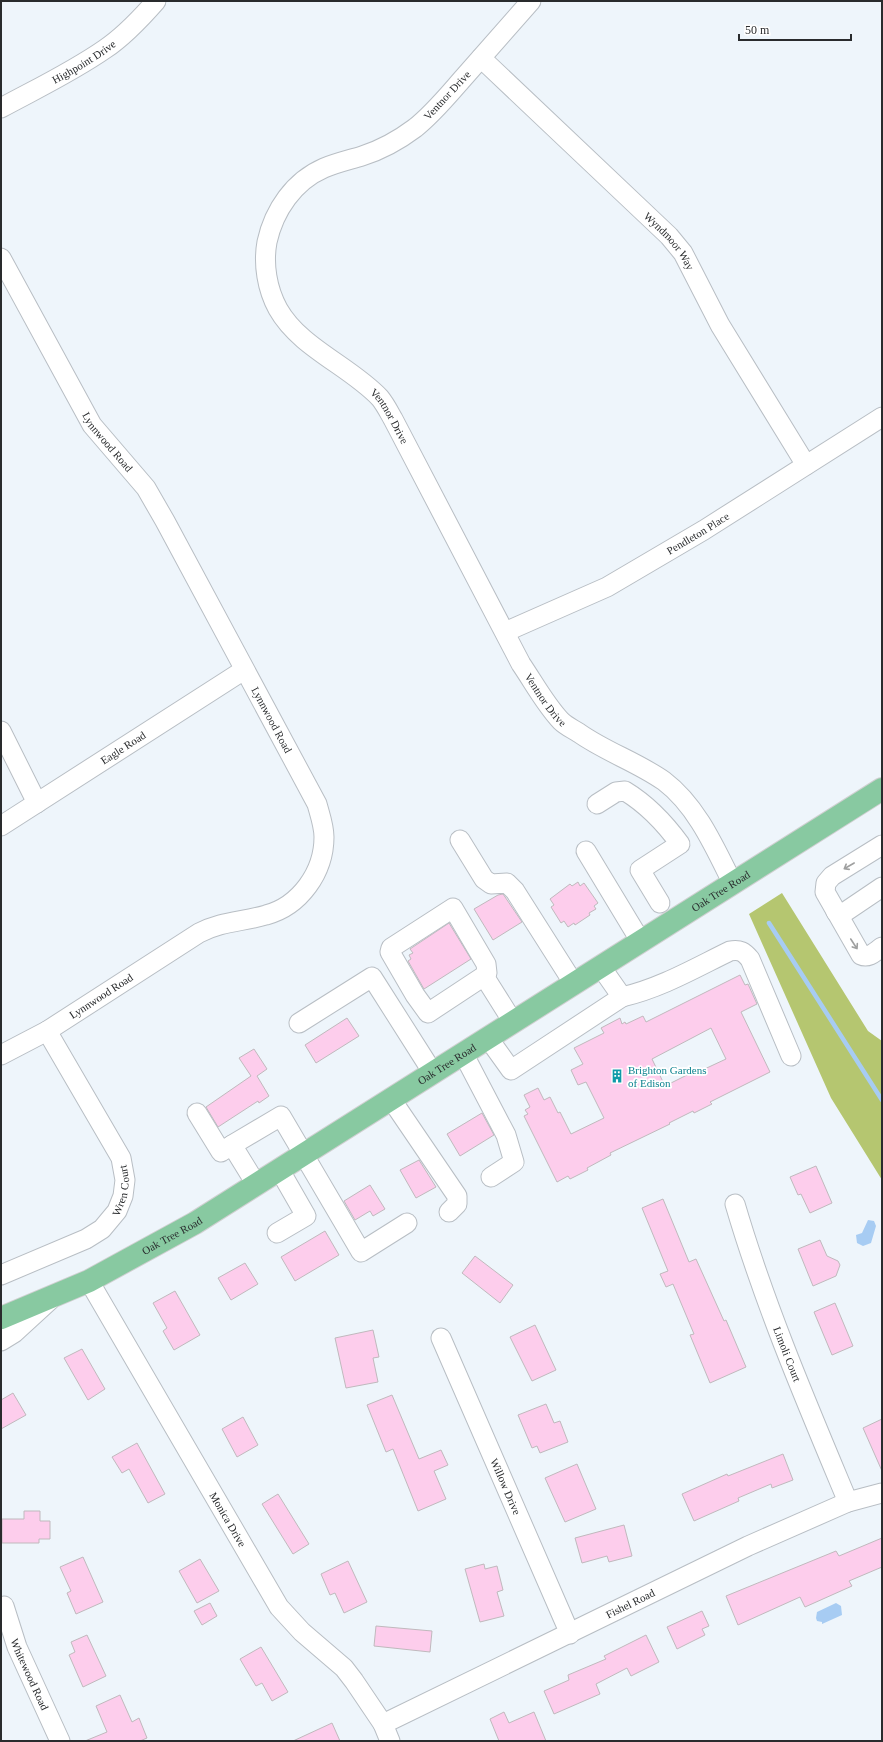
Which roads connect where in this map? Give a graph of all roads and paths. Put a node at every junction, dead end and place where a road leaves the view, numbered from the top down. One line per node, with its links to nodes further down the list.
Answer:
1 (156, 1): 4 (street, Highpoint Drive)
2 (531, 1): 3 (street, Ventnor Drive)
3 (481, 58): 7 (street, Wyndmoor Way); 8 (street, Ventnor Drive)
4 (1, 108)
5 (1, 258): 9 (street, Lynnwood Road)
6 (882, 417): 7 (street, Pendleton Place)
7 (806, 465): 8 (street, Pendleton Place)
8 (505, 632): 18 (street, Ventnor Drive)
9 (244, 670): 12 (street, Eagle Road); 30 (street, Lynnwood Road)
10 (1, 731): 12 (street)
11 (882, 789): 18 (main road, Oak Tree Road)
12 (37, 803): 14 (street, Eagle Road)
13 (597, 804): 20 (street)
14 (1, 826)
15 (460, 840): 26 (street)
16 (882, 845): 21 (street, one-way to 21)
17 (586, 851): 22 (street)
18 (733, 884): 22 (main road, Oak Tree Road)
19 (882, 887): 21 (street)
20 (660, 903)
21 (836, 912): 23 (street, one-way to 23)
22 (641, 942): 24 (main road, Oak Tree Road)
23 (882, 946)
24 (601, 967): 26 (main road, Oak Tree Road); 27 (street)
25 (484, 976): 25 (street); 28 (street)
26 (574, 984): 28 (main road, Oak Tree Road)
27 (622, 997): 31 (street); 34 (street)
28 (513, 1022): 31 (main road, Oak Tree Road)
29 (299, 1023): 35 (street)
30 (47, 1031): 33 (street, Lynnwood Road); 47 (street, Wren Court)
31 (488, 1038): 32 (main road, Oak Tree Road)
32 (463, 1053): 35 (main road, Oak Tree Road); 41 (street)
33 (1, 1055)
34 (791, 1056)
35 (433, 1073): 36 (main road, Oak Tree Road)
36 (391, 1099): 39 (main road, Oak Tree Road); 44 (street)
37 (197, 1113): 38 (street)
38 (232, 1145): 39 (street); 42 (street)
39 (304, 1154): 40 (main road, Oak Tree Road); 45 (street)
40 (279, 1169): 42 (main road, Oak Tree Road); 46 (street)
41 (491, 1176)
42 (256, 1184): 48 (main road, Oak Tree Road)
43 (735, 1204): 54 (street, Limoli Court)
44 (449, 1212)
45 (407, 1224)
46 (278, 1233)
47 (1, 1275)
48 (89, 1281): 49 (main road, Oak Tree Road); 57 (street, Monica Drive)
49 (53, 1297): 50 (main road, Oak Tree Road); 52 (street)
50 (1, 1318)
51 (441, 1338): 56 (street, Willow Drive)
52 (1, 1341)
53 (882, 1493): 54 (street, Fishel Road)
54 (848, 1502): 56 (street, Fishel Road)
55 (4, 1606): 58 (street, Whitewood Road)
56 (570, 1634): 57 (street, Fishel Road)
57 (386, 1732)
58 (60, 1741)

